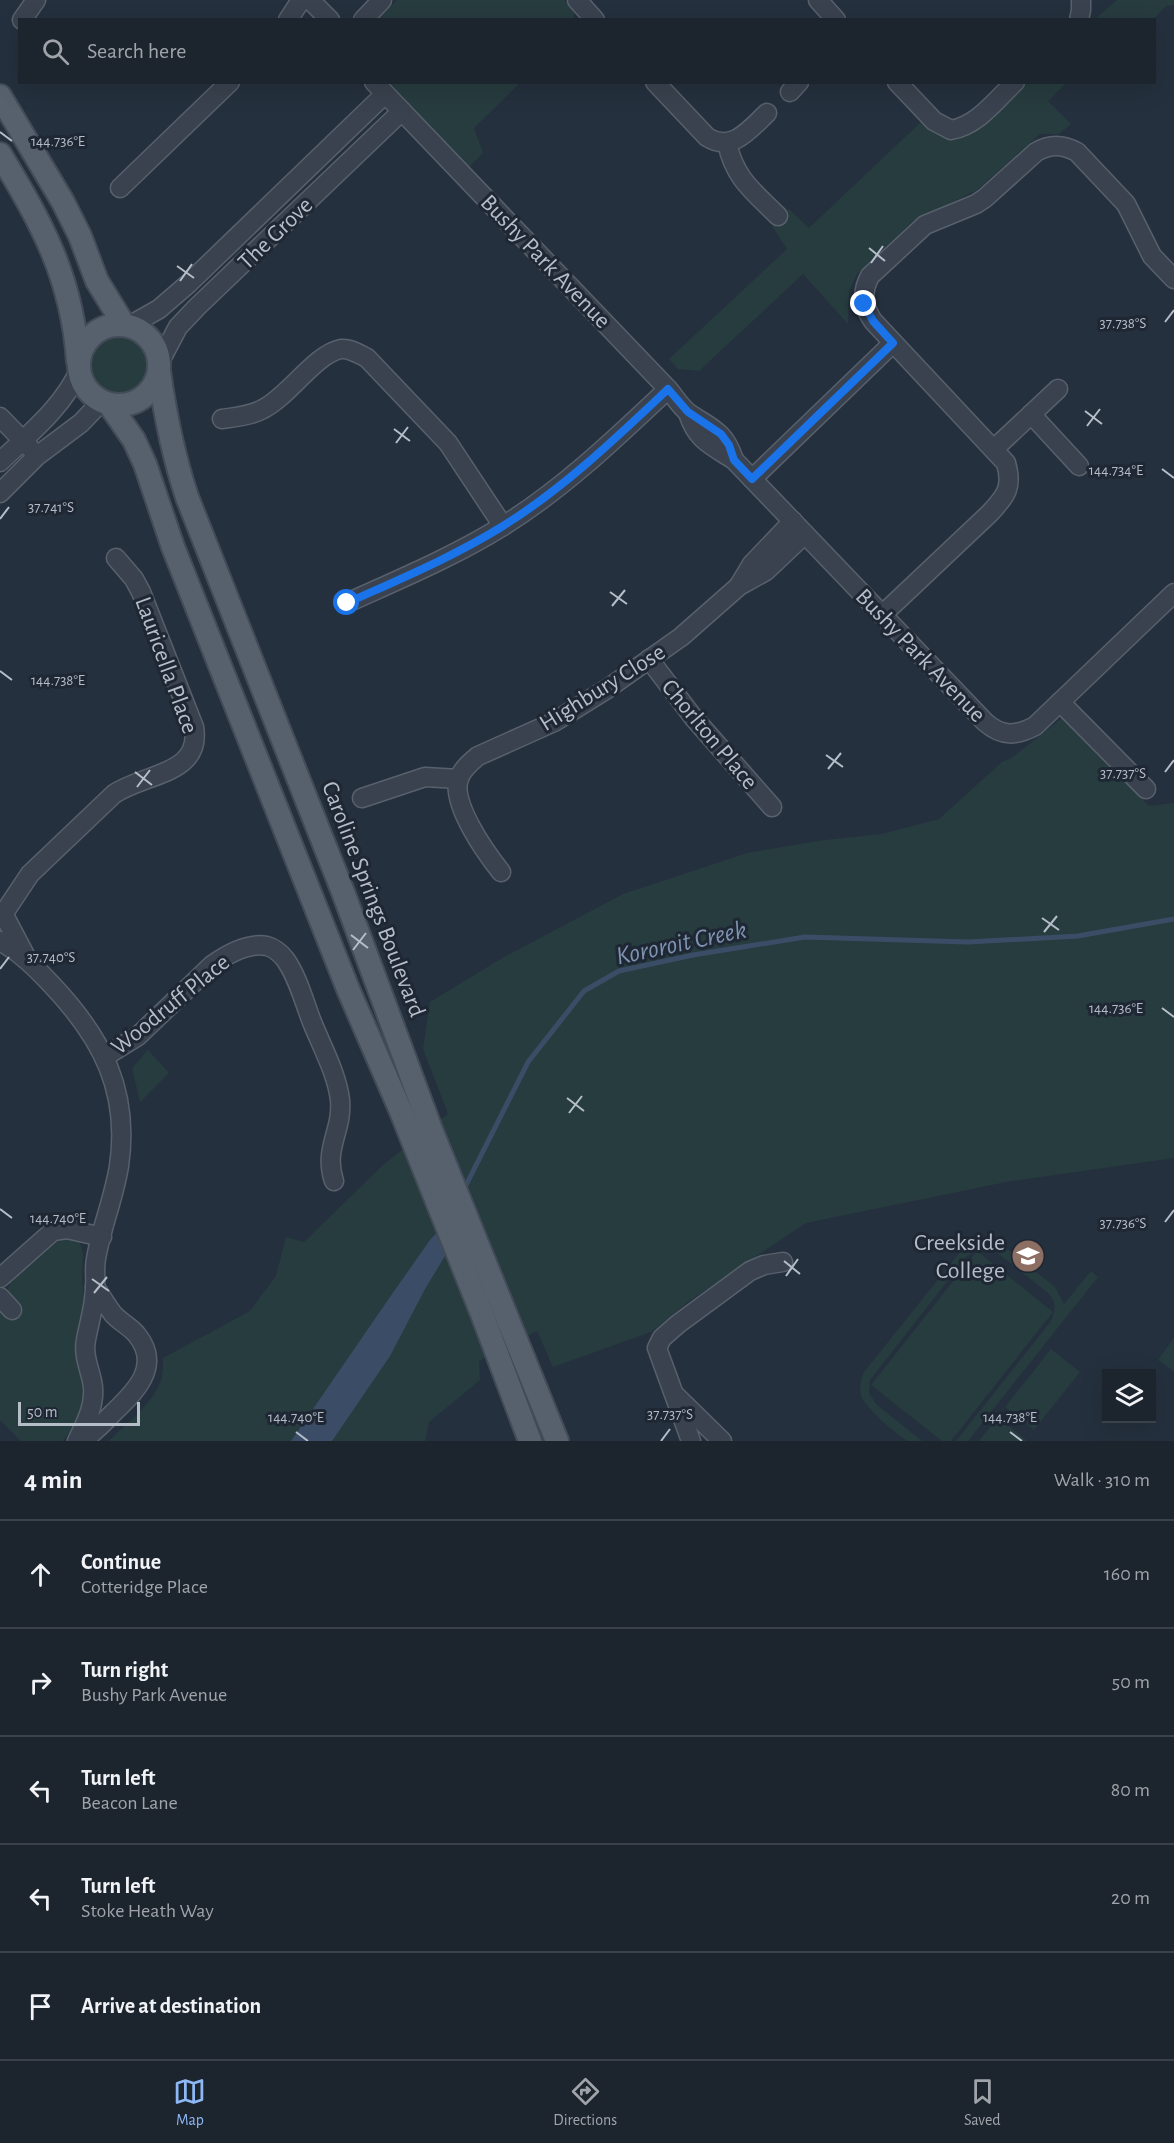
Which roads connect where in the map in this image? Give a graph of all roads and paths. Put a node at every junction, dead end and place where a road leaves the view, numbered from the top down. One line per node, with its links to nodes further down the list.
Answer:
1 (36, 0): 8 (street)
2 (301, 0): 9 (street)
3 (310, 0): 10 (street)
4 (382, 0): 11 (street)
5 (577, 0): 12 (street)
6 (818, 0): 13 (street)
7 (1081, 0): 14 (street)
8 (24, 18)
9 (289, 18)
10 (328, 18)
11 (365, 18)
12 (593, 18)
13 (834, 18)
14 (1080, 18)
15 (228, 84): 25 (street)
16 (657, 84): 23 (street)
17 (899, 84): 18 (street)
18 (1013, 84)
19 (379, 88): 21 (street, Bushy Park Avenue); 28 (street, The Grove)
20 (0, 96): 28 (main road)
21 (402, 111): 31 (street, The Grove); 32 (street, Bushy Park Avenue)
22 (767, 113): 23 (street)
23 (727, 143): 26 (street)
24 (0, 154): 30 (main road)
25 (120, 188)
26 (778, 216)
27 (1174, 279): 29 (street)
28 (126, 326): 30 (main road); 31 (main road)
29 (893, 343): 39 (street); 43 (street)
30 (79, 367): 34 (main road); 38 (street)
31 (159, 367): 34 (main road); 75 (main road, Caroline Springs Boulevard)
32 (668, 389): 43 (street, Bushy Park Avenue); 45 (street)
33 (1058, 389): 35 (street)
34 (105, 403): 40 (street); 74 (main road)
35 (1031, 414): 39 (street); 42 (street)
36 (0, 417): 38 (street)
37 (222, 419): 45 (street)
38 (22, 440): 40 (street); 41 (street)
39 (994, 449): 50 (street)
40 (37, 456): 44 (street)
41 (0, 462)
42 (1079, 466)
43 (752, 479): 46 (street, Bushy Park Avenue)
44 (0, 493)
45 (503, 526): 49 (street)
46 (799, 528): 50 (street, Bushy Park Avenue); 51 (street, Highbury Close)
47 (116, 558): 58 (street, Lauricella Place)
48 (1174, 593): 52 (street, Bushy Park Avenue)
49 (347, 603)
50 (882, 615): 52 (street, Bushy Park Avenue)
51 (649, 659): 53 (street, Highbury Close); 56 (street, Chorlton Place)
52 (1060, 702): 54 (street)
53 (459, 779): 55 (street); 57 (street)
54 (1146, 789)
55 (362, 798)
56 (772, 807)
57 (501, 872)
58 (2, 910): 60 (street)
59 (0, 941): 60 (street)
60 (27, 959): 61 (street)
61 (104, 1058): 62 (street, Woodruff Place); 63 (street)
62 (334, 1181)
63 (102, 1237): 65 (street); 66 (street)
64 (783, 1262): 69 (street)
65 (0, 1278)
66 (96, 1287): 67 (street); 68 (street)
67 (110, 1309): 68 (street); 71 (street)
68 (90, 1324): 70 (street)
69 (672, 1393): 76 (street); 77 (street)
70 (92, 1402): 71 (street); 72 (street)
71 (117, 1410): 73 (street)
72 (76, 1441)
73 (82, 1441)
74 (530, 1441)
75 (557, 1441)
76 (691, 1441)
77 (722, 1441)

